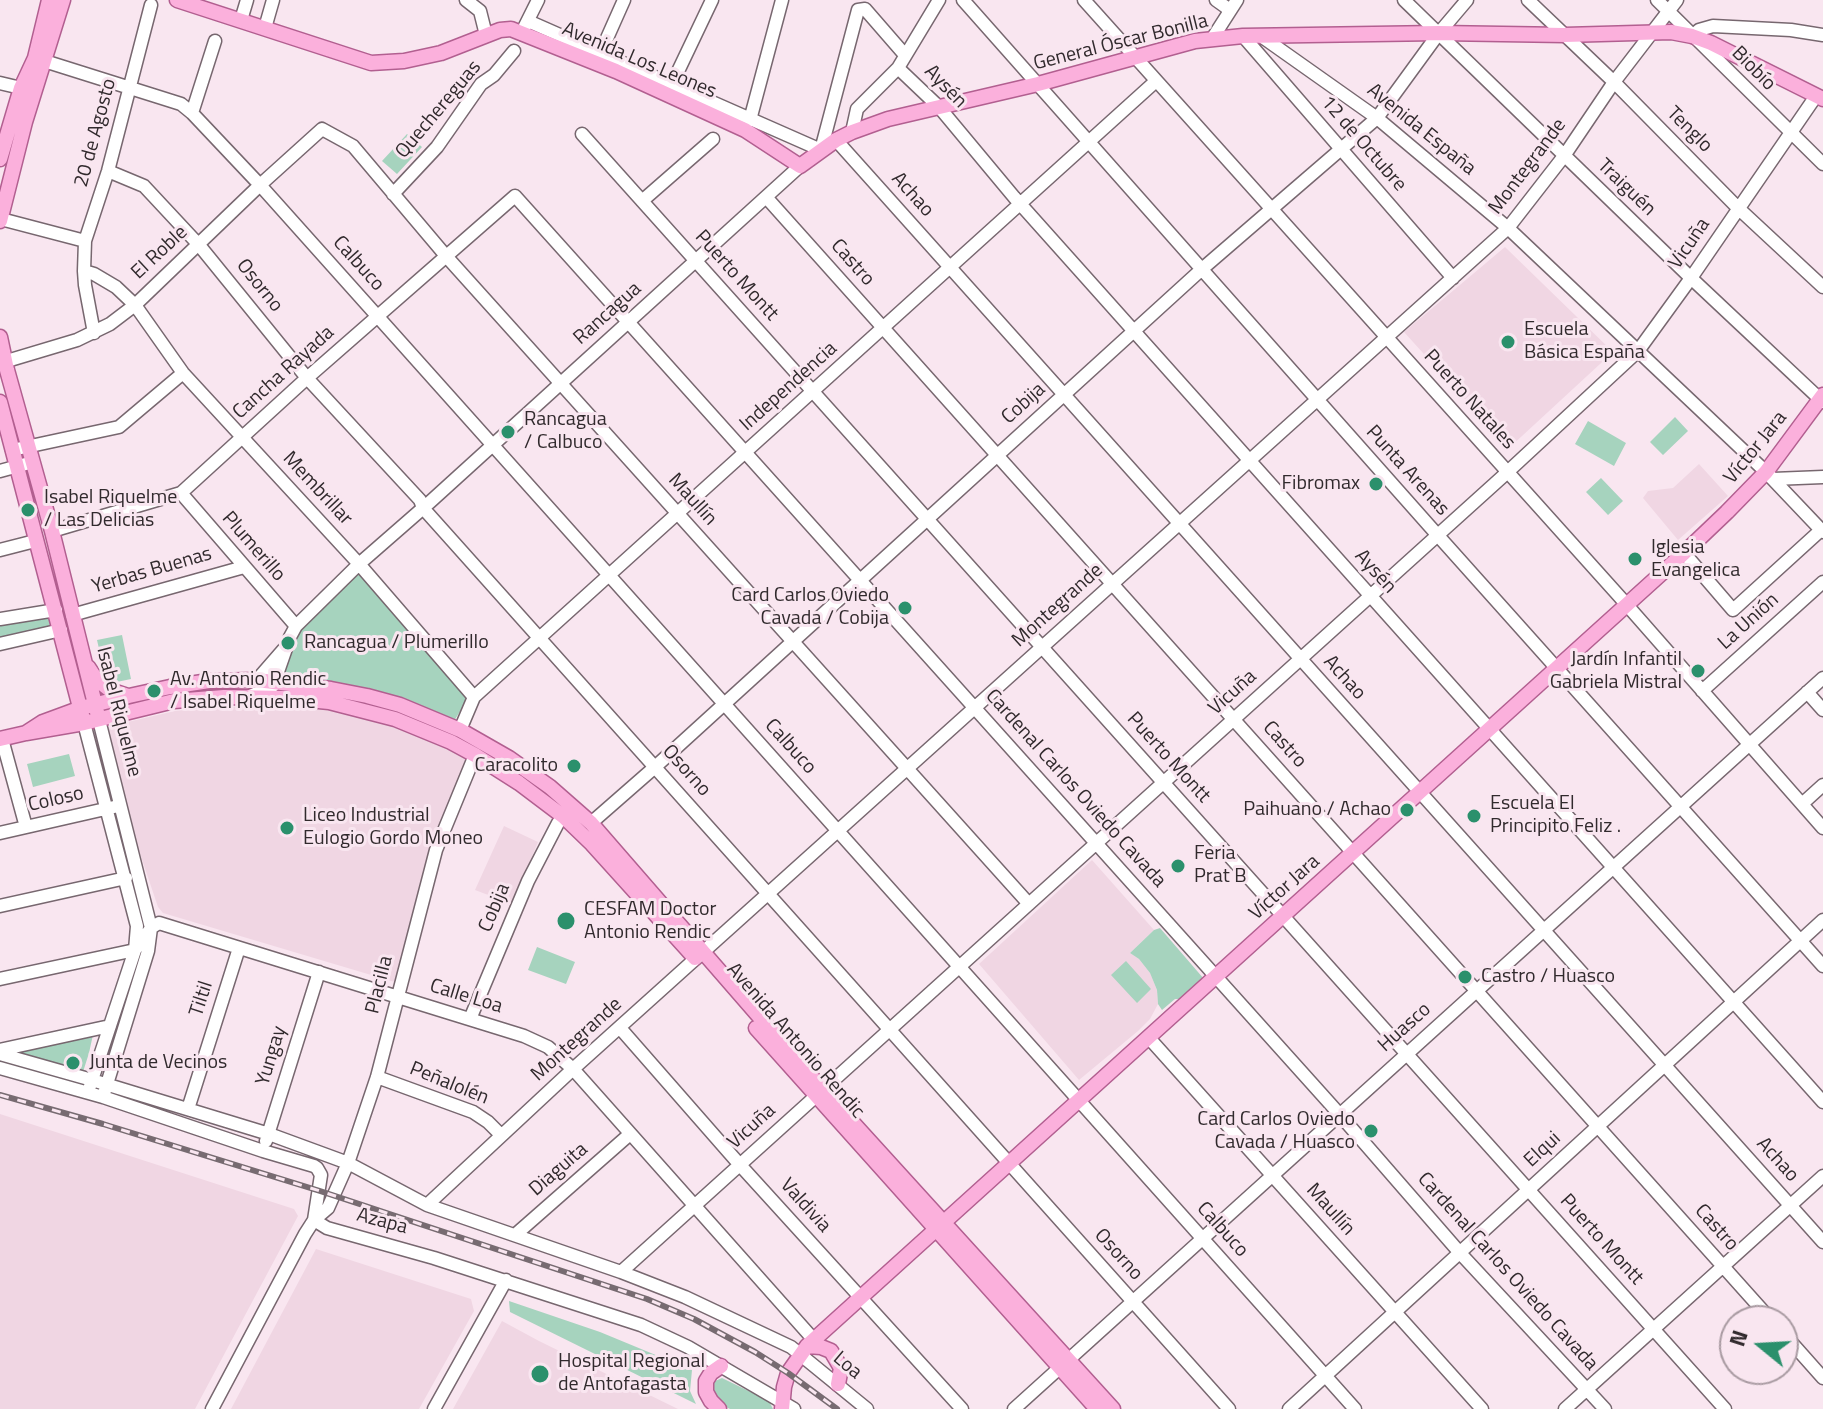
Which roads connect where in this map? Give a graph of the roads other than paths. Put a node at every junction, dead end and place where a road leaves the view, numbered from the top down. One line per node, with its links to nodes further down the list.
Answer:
1 (49, 0): 39 (main road)
2 (63, 0): 39 (main road)
3 (177, 0): 22 (main road, Avenida Los Leones)
4 (247, 0): 22 (street)
5 (273, 0): 24 (street)
6 (466, 0): 27 (street)
7 (538, 0): 23 (street)
8 (624, 0): 36 (street)
9 (712, 0): 44 (street)
10 (782, 0): 53 (street)
11 (939, 0): 37 (street)
12 (963, 0): 45 (street, Punta Arenas)
13 (1084, 0): 38 (street, Puerto Natales)
14 (1216, 0): 20 (street)
15 (1404, 0): 26 (street, Traiguén)
16 (1467, 0): 26 (street, Cobija)
17 (1528, 0): 28 (street, Tenglo)
18 (1657, 0): 21 (street, Biobío)
19 (151, 5): 46 (street, 20 de Agosto)
20 (1233, 5): 33 (street)
21 (1672, 5): 25 (street, Montegrande); 32 (street, Biobío)
22 (241, 20): 24 (main road, Avenida Los Leones)
23 (525, 27): 27 (main road, Avenida Los Leones); 36 (street, Avenida Los Leones); 67 (main road, Avenida Los Leones)
24 (265, 28): 27 (main road, Avenida Los Leones)
25 (1652, 32): 28 (main road, General Óscar Bonilla); 32 (main road, General Óscar Bonilla); 42 (street, Montegrande)
26 (1439, 33): 28 (main road, General Óscar Bonilla); 31 (main road, General Óscar Bonilla); 52 (street, Cobija); 64 (street, Traiguén)
27 (486, 35)
28 (1565, 35): 42 (street, Tenglo)
29 (1823, 35): 32 (street)
30 (1243, 36): 31 (main road, General Óscar Bonilla); 33 (main road, General Óscar Bonilla); 62 (street, 12 de Octubre)
31 (1261, 36): 52 (street, Avenida España)
32 (1692, 36): 48 (main road, General Óscar Bonilla); 57 (street, Biobío)
33 (1212, 39): 38 (main road, General Óscar Bonilla)
34 (215, 41): 51 (street)
35 (514, 51): 70 (street, Quechereguas)
36 (600, 54): 44 (street, Avenida Los Leones)
37 (905, 55): 40 (street); 63 (street)
38 (1136, 59): 41 (street, Puerto Natales); 45 (main road, General Óscar Bonilla)
39 (39, 60): 46 (street, Calbuco); 47 (main road); 49 (main road)
40 (898, 68): 50 (street, Aysén); 56 (street)
41 (1156, 81): 61 (street, Independencia); 76 (street, Puerto Natales)
42 (1614, 82): 64 (street, Montegrande); 75 (street, Tenglo)
43 (0, 83): 47 (street)
44 (672, 84): 53 (street, Avenida Los Leones)
45 (1038, 84): 50 (main road, General Óscar Bonilla); 61 (street, Punta Arenas)
46 (129, 86): 51 (street, Calbuco); 68 (street, 20 de Agosto)
47 (21, 88): 49 (street); 54 (main road)
48 (1820, 97): 57 (street, Vicuña)
49 (30, 106): 77 (main road)
50 (939, 107): 56 (main road, General Óscar Bonilla); 74 (street, Aysén)
51 (192, 113): 69 (street, Calbuco)
52 (1377, 118): 62 (street, Cobija); 78 (street, Avenida España)
53 (750, 120): 63 (street, Avenida Los Leones)
54 (4, 127): 65 (main road)
55 (322, 129): 69 (street, El Roble); 70 (street, Maullín)
56 (852, 132): 60 (main road, Rancagua)
57 (1790, 133): 66 (street, Biobío); 75 (street, Vicuña)
58 (582, 134): 73 (street, Puerto Montt)
59 (713, 139): 73 (street)
60 (836, 140): 63 (main road, Rancagua); 83 (street, Achao)
61 (1089, 142): 74 (street, Independencia); 84 (street, Punta Arenas)
62 (1340, 149): 76 (street, Cobija); 86 (street, 12 de Octubre)
63 (821, 150): 67 (main road, Rancagua)
64 (1564, 156): 78 (street, Montegrande); 87 (street, Traiguén)
65 (0, 159)
66 (1823, 164)
67 (800, 166): 72 (street, Rancagua)
68 (108, 171): 79 (street, 20 de Agosto); 80 (street, Osorno)
69 (260, 185): 80 (street, El Roble); 90 (street, Calbuco)
70 (393, 194): 81 (street, Maullín)
71 (515, 196): 81 (street, Cancha Rayada); 91 (street, Cardenal Carlos Oviedo Cavada)
72 (766, 197): 82 (street, Rancagua); 92 (street, Castro)
73 (642, 201): 82 (street, Puerto Montt)
74 (1020, 204): 83 (street, Independencia); 93 (street, Aysén)
75 (1738, 208): 87 (street, Vicuña); 88 (street, Tenglo)
76 (1272, 209): 84 (street, Cobija); 96 (street, Puerto Natales)
77 (0, 220): 79 (street)
78 (1508, 228): 86 (street, Montegrande); 97 (street, Avenida España)
79 (85, 241): 85 (street, 20 de Agosto)
80 (199, 245): 89 (street, El Roble); 100 (street, Osorno)
81 (446, 256): 90 (street, Cancha Rayada); 101 (street, Maullín)
82 (696, 261): 91 (street, Rancagua); 102 (street, Puerto Montt)
83 (950, 268): 92 (street, Independencia); 103 (street, Achao)
84 (1202, 269): 93 (street, Cobija); 104 (street, Punta Arenas)
85 (84, 271): 89 (street); 94 (street, 20 de Agosto)
86 (1453, 278): 96 (street, Montegrande)
87 (1691, 278): 97 (street, Vicuña); 105 (street, Traiguén)
88 (1823, 287)
89 (135, 305): 94 (street, El Roble); 99 (street, Membrillar)
90 (378, 316): 100 (street, Cancha Rayada); 108 (street, Calbuco)
91 (628, 323): 101 (street, Rancagua); 111 (street, Cardenal Carlos Oviedo Cavada)
92 (883, 328): 102 (street, Independencia); 112 (street, Castro)
93 (1134, 331): 103 (street, Cobija); 113 (street, Aysén)
94 (94, 333): 98 (street, El Roble)
95 (0, 337): 98 (main road, Isabel Riquelme)
96 (1386, 337): 104 (street, Montegrande); 117 (street, Puerto Natales)
97 (1638, 351): 117 (street, Vicuña); 118 (street, Avenida España)
98 (2, 362): 109 (main road, Isabel Riquelme)
99 (183, 373): 107 (street, Membrillar); 109 (street)
100 (307, 378): 107 (street, Cancha Rayada); 121 (street, Osorno)
101 (561, 384): 108 (street, Rancagua); 122 (street, Maullín)
102 (813, 392): 111 (street, Independencia); 123 (street, Puerto Montt)
103 (1064, 395): 112 (street, Cobija); 124 (street, Achao)
104 (1317, 399): 113 (street, Montegrande); 127 (street, Punta Arenas)
105 (1822, 399): 118 (main road, Víctor Jara)
106 (0, 402): 110 (main road, Isabel Riquelme)
107 (242, 437): 120 (street, Cancha Rayada); 131 (street, Membrillar)
108 (493, 445): 121 (street, Rancagua); 133 (street, Calbuco)
109 (29, 446): 110 (street); 114 (main road, Isabel Riquelme)
110 (12, 450): 115 (main road, Isabel Riquelme)
111 (745, 453): 122 (street, Independencia); 134 (street, Cardenal Carlos Oviedo Cavada)
112 (998, 455): 123 (street, Cobija); 136 (street, Castro)
113 (1249, 460): 124 (street, Montegrande); 137 (street, Aysén)
114 (33, 462): 115 (street); 125 (main road, Isabel Riquelme)
115 (17, 467): 116 (street); 128 (main road, Isabel Riquelme)
116 (0, 471)
117 (1507, 472): 127 (street, Vicuña); 138 (street, Puerto Natales)
118 (1769, 475): 119 (street); 126 (street, Avenida España); 130 (main road, Víctor Jara)
119 (1823, 477)
120 (181, 493): 125 (street, Cancha Rayada); 132 (street, Plumerillo)
121 (423, 508): 131 (street, Rancagua); 144 (street, Osorno)
122 (678, 514): 133 (street, Independencia); 145 (street, Maullín)
123 (927, 519): 134 (street, Cobija); 148 (street, Puerto Montt)
124 (1180, 524): 136 (street, Montegrande); 149 (street, Achao)
125 (52, 531): 140 (main road, Isabel Riquelme)
126 (1822, 531): 130 (street)
127 (1437, 535): 137 (street, Vicuña); 151 (street, Punta Arenas)
128 (35, 541): 129 (street); 139 (main road, Isabel Riquelme)
129 (0, 550)
130 (1684, 553): 138 (main road, Víctor Jara)
131 (359, 564): 142 (street, Rancagua); 159 (street, Membrillar)
132 (244, 567): 140 (street, Yerbas Buenas); 142 (street, Plumerillo)
133 (610, 576): 144 (street, Independencia); 160 (street, Calbuco)
134 (860, 581): 145 (street, Cobija); 161 (street, Cardenal Carlos Oviedo Cavada)
135 (1823, 582): 155 (street, La Unión)
136 (1112, 584): 148 (street, Montegrande); 164 (street, Castro)
137 (1370, 596): 149 (street, Vicuña); 166 (street, Aysén)
138 (1627, 606): 151 (main road, Víctor Jara); 155 (street, Puerto Natales)
139 (56, 610): 141 (street); 143 (main road, Isabel Riquelme)
140 (72, 615): 150 (main road, Isabel Riquelme)
141 (0, 619)
142 (296, 626): 147 (street, Rancagua)
143 (61, 630): 146 (street); 163 (main road, Isabel Riquelme)
144 (540, 639): 159 (street, Independencia); 171 (street, Osorno)
145 (793, 642): 160 (street, Cobija); 172 (street, Maullín)
146 (0, 644)
147 (287, 647): 153 (street, Rancagua); 154 (street, Rancagua)
148 (1042, 647): 161 (street, Montegrande); 173 (street, Puerto Montt)
149 (1301, 659): 164 (street, Vicuña); 175 (street, Achao)
150 (86, 664): 157 (main road); 163 (main road, Isabel Riquelme)
151 (1557, 669): 166 (main road, Víctor Jara); 178 (street, Punta Arenas)
152 (1823, 678): 156 (street, Huasco)
153 (257, 680): 154 (main road, Avenida Antonio Rendic); 157 (main road, Avenida Antonio Rendic)
154 (276, 681): 158 (street, Avenida Antonio Rendic); 165 (main road, Avenida Antonio Rendic)
155 (1702, 691): 168 (street, Puerto Natales)
156 (1807, 692): 162 (street); 168 (street, Huasco)
157 (129, 696): 163 (main road, Avenida Antonio Rendic)
158 (247, 697): 163 (main road, Avenida Antonio Rendic); 169 (main road, Avenida Antonio Rendic)
159 (474, 697): 165 (street, Independencia)
160 (724, 704): 171 (street, Cobija); 184 (street, Calbuco)
161 (975, 708): 172 (street, Montegrande); 186 (street, Cardenal Carlos Oviedo Cavada)
162 (1823, 710)
163 (90, 714): 167 (main road, Avenida Antonio Rendic); 177 (street, Isabel Riquelme); 179 (street, Isabel Riquelme)
164 (1234, 719): 173 (street, Vicuña); 187 (street, Castro)
165 (460, 730): 181 (main road, Avenida Antonio Rendic)
166 (1490, 730): 175 (main road, Víctor Jara); 188 (street, Aysén)
167 (1, 739): 170 (street)
168 (1749, 744): 176 (street, Puerto Natales); 178 (street, Huasco)
169 (475, 755): 180 (main road, Avenida Antonio Rendic); 207 (street, Placilla)
170 (4, 763): 182 (street)
171 (655, 767): 181 (street, Cobija); 190 (street, Osorno)
172 (908, 769): 184 (street, Montegrande); 191 (street, Maullín)
173 (1163, 783): 186 (street, Vicuña); 193 (street, Puerto Montt)
174 (1823, 785): 176 (street)
175 (1421, 793): 187 (main road, Víctor Jara); 196 (street, Achao)
176 (1802, 804): 183 (street, Puerto Natales)
177 (121, 805): 179 (street, Coloso); 195 (street, Isabel Riquelme)
178 (1680, 806): 188 (street, Huasco); 197 (street, Punta Arenas)
179 (106, 809): 182 (street, Coloso); 189 (street, Isabel Riquelme)
180 (564, 817): 200 (main road, Avenida Antonio Rendic); 209 (street, Cobija)
181 (591, 823): 200 (main road, Avenida Antonio Rendic)
182 (26, 827): 185 (street, Coloso)
183 (1823, 828)
184 (838, 831): 190 (street, Montegrande); 202 (street, Calbuco)
185 (0, 833)
186 (1096, 843): 191 (street, Vicuña); 204 (street, Cardenal Carlos Oviedo Cavada)
187 (1354, 853): 193 (main road, Víctor Jara); 206 (street, Castro)
188 (1613, 867): 196 (street, Huasco); 208 (street, Aysén)
189 (126, 878): 192 (street); 199 (street, Isabel Riquelme)
190 (769, 894): 200 (street, Montegrande); 212 (street, Osorno)
191 (1029, 904): 202 (street, Vicuña)
192 (0, 906)
193 (1283, 917): 204 (main road, Víctor Jara); 215 (street, Puerto Montt)
194 (1823, 920): 197 (street, Elqui)
195 (151, 928): 198 (street, Calle Loa); 199 (street); 221 (street, Isabel Riquelme)
196 (1543, 930): 206 (street, Huasco); 216 (street, Achao)
197 (1800, 940): 201 (street, Punta Arenas); 208 (street, Elqui)
198 (239, 948): 203 (street, Calle Loa); 225 (street, Tiltil)
199 (135, 950): 205 (street); 210 (street, Isabel Riquelme)
200 (700, 956): 211 (street, Montegrande); 222 (main road, Avenida Antonio Rendic)
201 (1823, 966)
202 (959, 967): 212 (street, Vicuña); 223 (street, Calbuco)
203 (319, 972): 207 (street, Calle Loa); 228 (street, Yungay)
204 (1216, 977): 213 (main road, Víctor Jara); 226 (street, Cardenal Carlos Oviedo Cavada)
205 (0, 979)
206 (1476, 990): 215 (street, Huasco); 227 (street, Castro)
207 (398, 996): 209 (street, Calle Loa); 219 (street, Placilla)
208 (1733, 1002): 216 (street, Elqui); 224 (street, Aysén)
209 (470, 1019): 218 (street, Calle Loa)
210 (110, 1026): 214 (street); 220 (street, Isabel Riquelme)
211 (620, 1028): 218 (street, Montegrande); 234 (street, Valdivia)
212 (890, 1030): 222 (street, Vicuña); 233 (street, Osorno)
213 (1149, 1038): 223 (main road, Víctor Jara); 235 (street, Maullín)
214 (0, 1052): 220 (street, Azapa)
215 (1407, 1054): 226 (street, Huasco); 237 (street, Puerto Montt)
216 (1665, 1065): 227 (street, Elqui); 240 (street, Achao)
217 (0, 1068): 220 (street, Azapa)
218 (573, 1069): 229 (street, Calle Loa); 230 (street, Montegrande)
219 (377, 1077): 230 (street, Peñalolén); 232 (street, Placilla)
220 (90, 1086): 221 (street, Azapa)
221 (105, 1091): 225 (street, Azapa); 231 (street, Azapa)
222 (819, 1093): 234 (street, Vicuña); 242 (main road, Avenida Antonio Rendic)
223 (1079, 1101): 233 (main road, Víctor Jara); 244 (street, Calbuco)
224 (1823, 1102)
225 (188, 1109): 228 (street, Azapa)
226 (1340, 1114): 235 (street, Huasco); 246 (street, Cardenal Carlos Oviedo Cavada)
227 (1598, 1126): 237 (street, Elqui); 247 (street, Castro)
228 (269, 1134): 231 (street, Yungay); 232 (street, Azapa)
229 (630, 1134): 239 (street, Calle Loa); 243 (street, Diaguita)
230 (501, 1135): 238 (street, Montegrande)
231 (263, 1151): 241 (street, Azapa)
232 (348, 1163): 238 (street, Azapa); 241 (street, Placilla)
233 (1010, 1164): 242 (main road, Víctor Jara); 251 (street, Osorno)
234 (740, 1165): 239 (street, Vicuña); 250 (street, Valdivia)
235 (1272, 1176): 244 (street, Huasco); 253 (street, Maullín)
236 (1823, 1176): 240 (street)
237 (1528, 1190): 246 (street, Elqui); 254 (street, Puerto Montt)
238 (427, 1205): 243 (street, Azapa)
239 (694, 1206): 248 (street, Vicuña); 255 (street, Calle Loa)
240 (1790, 1206): 245 (street, Achao); 247 (street)
241 (314, 1220): 249 (street, Azapa); 264 (street)
242 (940, 1227): 250 (main road, Víctor Jara); 257 (main road, Avenida Antonio Rendic)
243 (515, 1235): 248 (street, Azapa)
244 (1203, 1239): 251 (street, Huasco); 259 (street, Calbuco)
245 (1823, 1242)
246 (1460, 1253): 253 (street, Elqui); 262 (street, Cardenal Carlos Oviedo Cavada)
247 (1723, 1266): 252 (street, Castro); 254 (street)
248 (621, 1272): 255 (street, Azapa)
249 (506, 1280): 258 (street, Azapa); 265 (street)
250 (861, 1298): 255 (main road, Víctor Jara); 268 (street, Valdivia)
251 (1133, 1302): 257 (street, Huasco); 272 (street, Osorno)
252 (1758, 1305)
253 (1395, 1312): 259 (street, Elqui); 275 (street, Maullín)
254 (1653, 1329): 262 (street); 278 (street, Puerto Montt)
255 (807, 1347): 261 (street, Loa); 261 (main road); 263 (main road, Víctor Jara)
256 (1799, 1351): 260 (street)
257 (1064, 1364): 269 (street, Huasco); 270 (main road, Avenida Antonio Rendic); 271 (main road, Avenida Antonio Rendic)
258 (721, 1366): 263 (street, Azapa); 266 (main road)
259 (1325, 1376): 273 (street, Elqui); 274 (street, Calbuco)
260 (1823, 1378)
261 (838, 1384): 267 (street, Loa)
262 (1587, 1389): 276 (street); 277 (street, Cardenal Carlos Oviedo Cavada)
263 (786, 1407)
264 (212, 1409)
265 (434, 1409)
266 (719, 1409)
267 (867, 1409)
268 (962, 1409)
269 (1014, 1409)
270 (1097, 1409)
271 (1113, 1409)
272 (1229, 1409)
273 (1289, 1409)
274 (1355, 1409)
275 (1482, 1409)
276 (1565, 1409)
277 (1605, 1409)
278 (1725, 1409)

